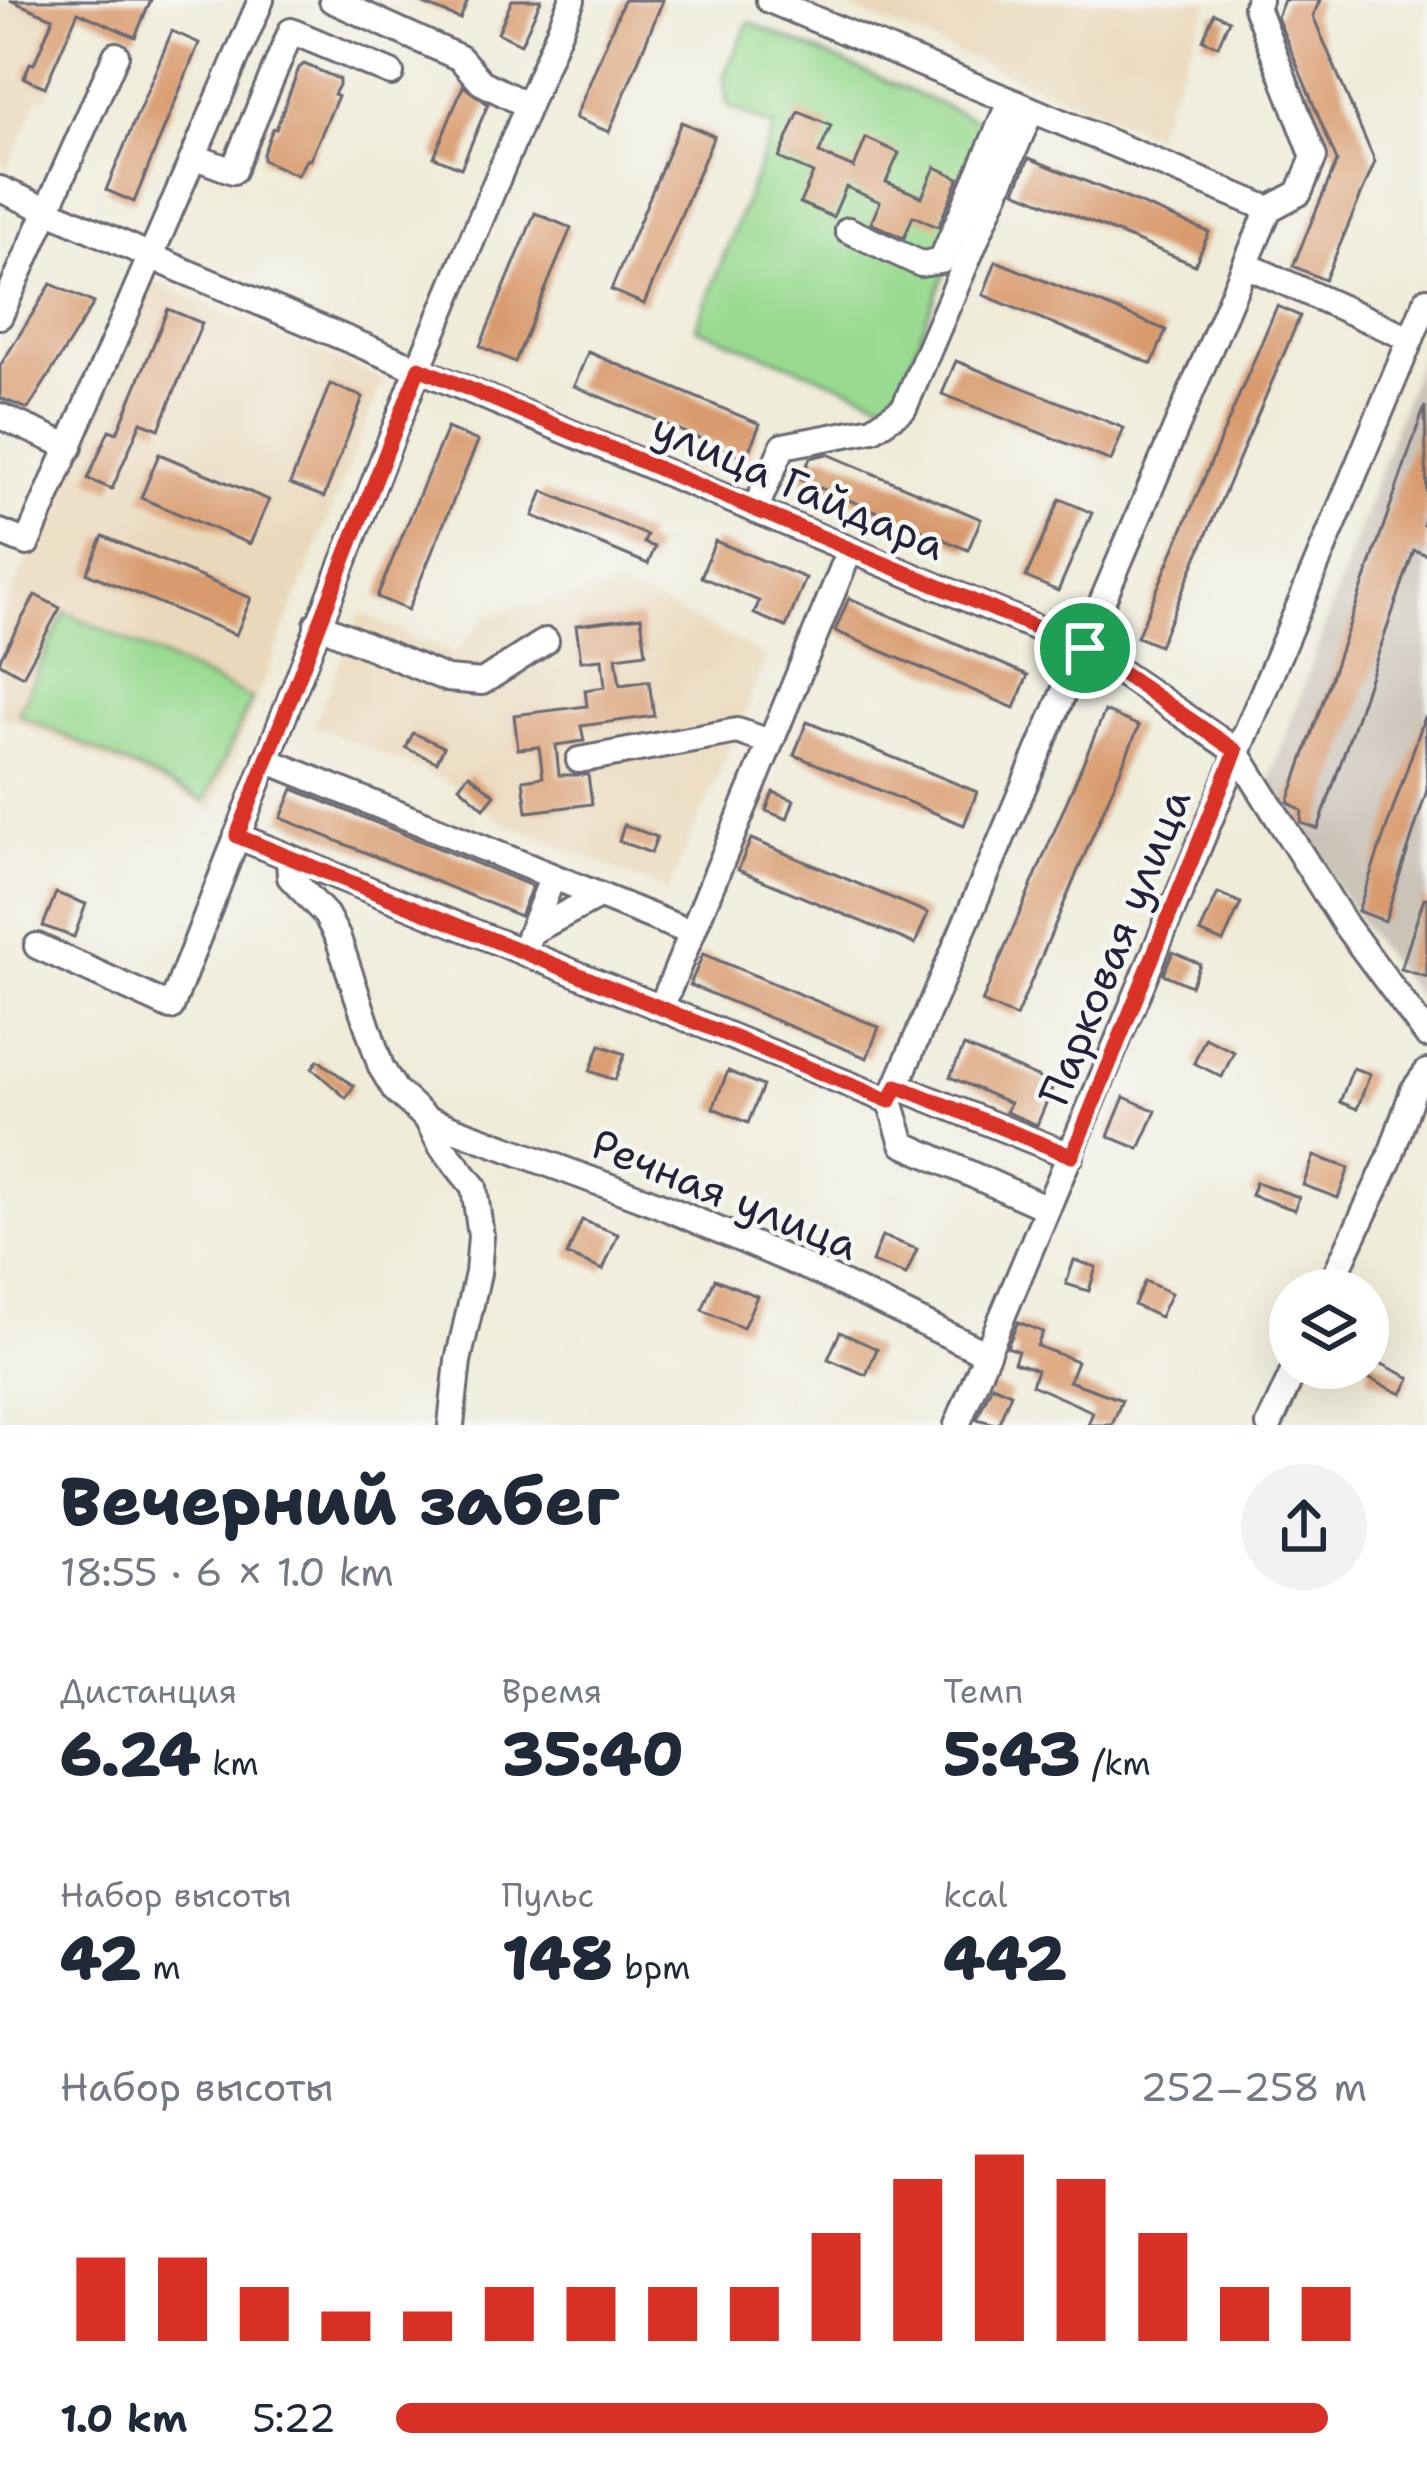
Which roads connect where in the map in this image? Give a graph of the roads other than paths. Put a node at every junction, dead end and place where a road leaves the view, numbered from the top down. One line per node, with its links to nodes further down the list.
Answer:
1 (261, 0): 10 (street)
2 (332, 0): 8 (street)
3 (572, 0): 8 (street)
4 (769, 0): 9 (street)
5 (1259, 0): 13 (street)
6 (116, 55): 12 (street)
7 (391, 73): 10 (street)
8 (527, 105): 20 (street)
9 (1020, 107): 13 (street); 14 (street); 23 (street)
10 (195, 157): 15 (street)
11 (0, 189): 12 (street, улица Гайдара)
12 (48, 209): 15 (street, улица Гайдара); 18 (street)
13 (1270, 209): 16 (street)
14 (848, 230)
15 (154, 255): 20 (street, улица Гайдара); 22 (street)
16 (1246, 266): 19 (street); 28 (street)
17 (1427, 300): 19 (street, Парковая улица)
18 (0, 316)
19 (1411, 339): 30 (street, Парковая улица)
20 (419, 368): 23 (street, улица Гайдара); 26 (street)
21 (0, 416): 22 (street)
22 (70, 447): 24 (street)
23 (755, 510): 25 (street, улица Гайдара)
24 (0, 532)
25 (850, 550): 28 (street, улица Гайдара); 29 (street)
26 (317, 624): 27 (street); 31 (street)
27 (546, 641)
28 (1085, 648): 30 (street, улица Гайдара); 43 (street)
29 (770, 742): 32 (street); 37 (street)
30 (1236, 751): 41 (street, улица Гайдара); 45 (street, Парковая улица)
31 (266, 760): 33 (street); 35 (street)
32 (579, 760)
33 (237, 836): 34 (street); 39 (street)
34 (290, 857): 38 (street); 44 (street)
35 (552, 878): 36 (street); 38 (street)
36 (597, 898): 37 (street); 38 (street)
37 (692, 933): 40 (street)
38 (527, 942): 40 (street)
39 (37, 946)
40 (661, 1008): 43 (street)
41 (1427, 1035)
42 (1427, 1072): 47 (street)
43 (894, 1094): 45 (street); 46 (street)
44 (427, 1119): 48 (street, Речная улица); 50 (street)
45 (1072, 1156): 46 (street, Парковая улица)
46 (1048, 1208): 48 (street, Парковая улица)
47 (1337, 1269)
48 (988, 1354): 51 (street, Парковая улица)
49 (1285, 1389): 52 (street)
50 (451, 1425)
51 (958, 1425)
52 (1269, 1425)

